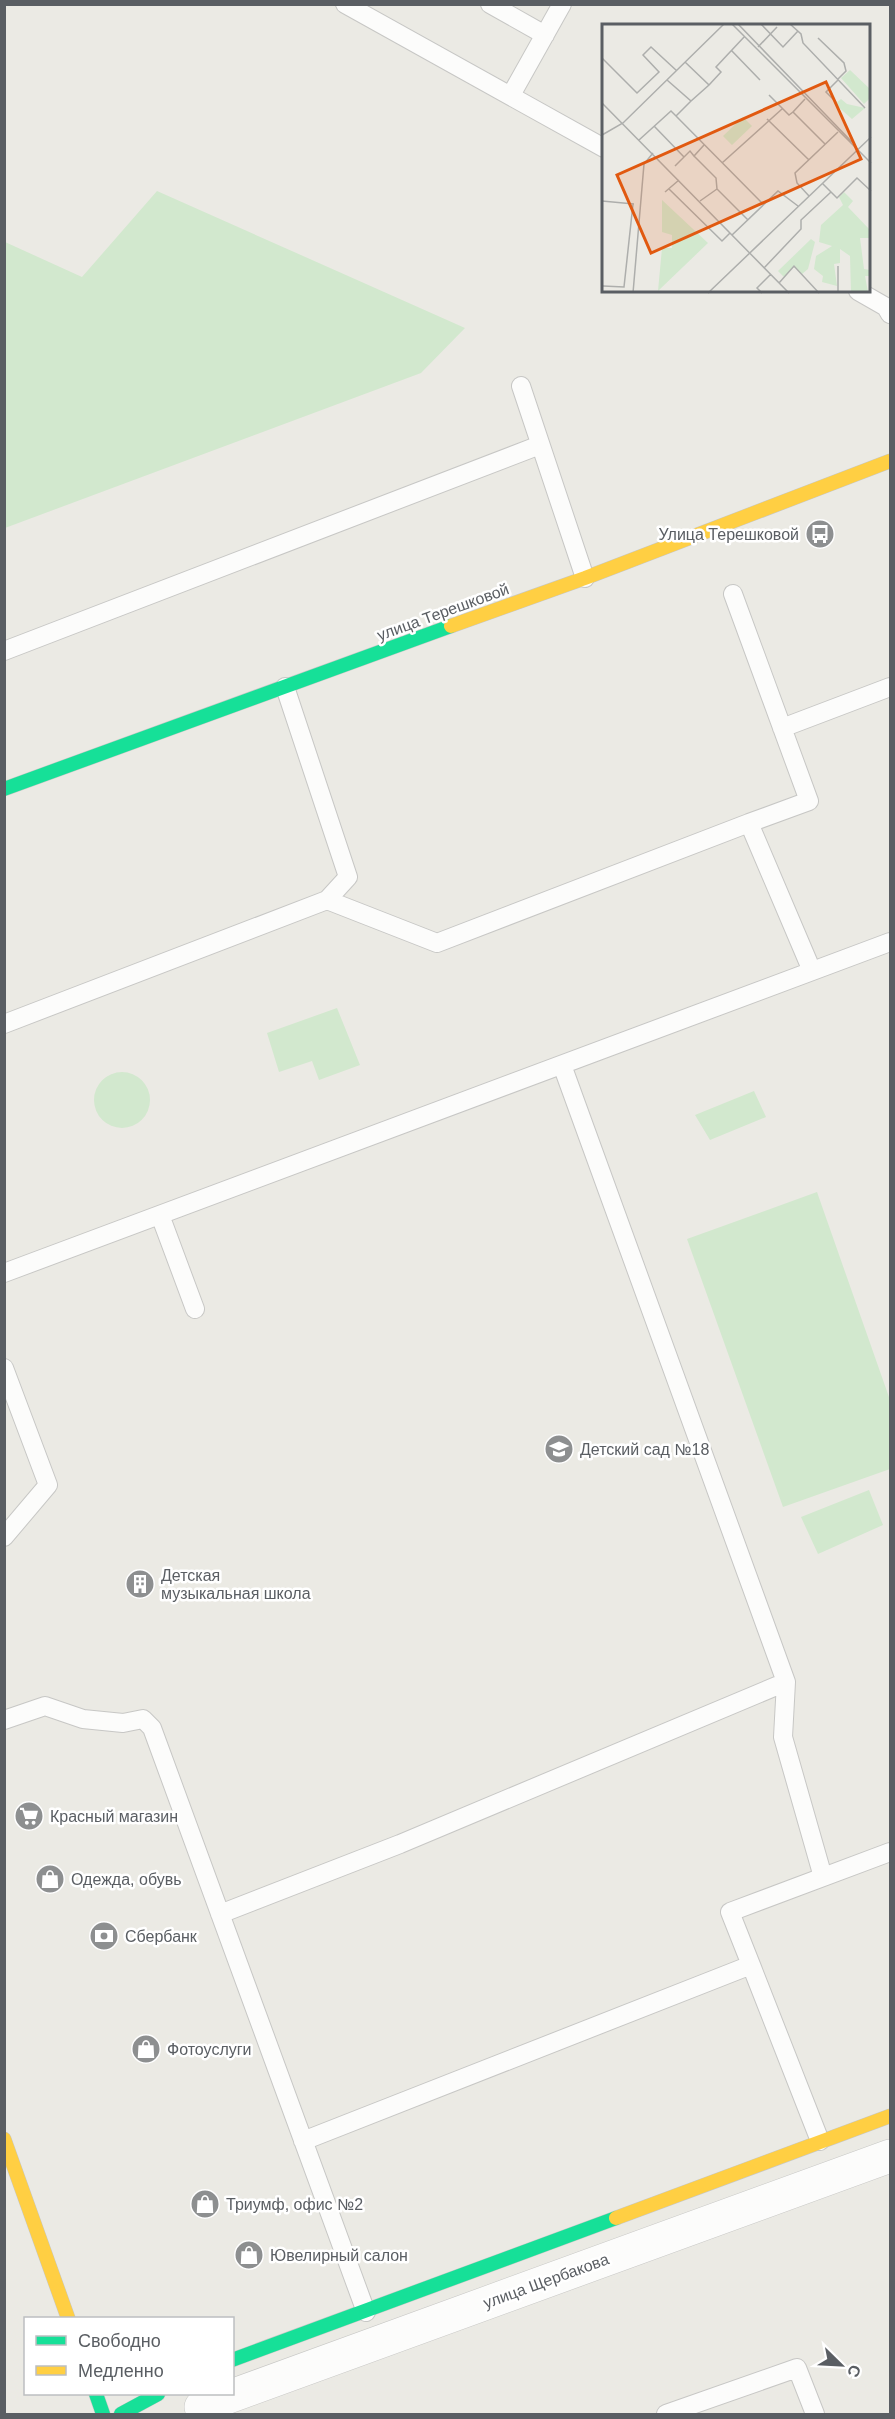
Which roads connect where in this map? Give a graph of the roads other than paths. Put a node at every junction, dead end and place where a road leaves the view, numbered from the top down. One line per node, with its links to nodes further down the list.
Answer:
1 (345, 4): 5 (lane)
2 (490, 4): 4 (lane)
3 (562, 4): 4 (lane)
4 (545, 35): 5 (lane)
5 (511, 95): 6 (lane)
6 (602, 147)
7 (860, 292): 8 (lane)
8 (891, 314)
9 (521, 386): 10 (lane)
10 (540, 445): 12 (lane); 14 (lane)
11 (891, 461): 12 (street, улица Терешковой)
12 (585, 578): 15 (street, улица Терешковой)
13 (733, 594): 17 (lane)
14 (4, 651)
15 (285, 687): 18 (street, улица Терешковой); 20 (lane)
16 (891, 687): 17 (lane)
17 (782, 728): 19 (lane)
18 (4, 789)
19 (749, 824): 20 (lane); 22 (lane)
20 (327, 900): 23 (lane)
21 (891, 942): 22 (lane)
22 (812, 971): 24 (lane)
23 (4, 1024)
24 (562, 1065): 25 (lane); 30 (lane)
25 (160, 1215): 26 (lane); 27 (lane)
26 (4, 1273)
27 (195, 1309)
28 (4, 1368): 29 (lane)
29 (4, 1537)
30 (786, 1682): 33 (lane); 34 (lane)
31 (4, 1720): 34 (lane)
32 (891, 1852): 33 (lane)
33 (823, 1877): 35 (lane)
34 (220, 1914): 38 (lane)
35 (751, 1965): 38 (lane); 39 (lane)
36 (891, 2116): 39 (street, улица Щербакова)
37 (4, 2139): 42 (street)
38 (303, 2140): 41 (lane)
39 (820, 2141): 41 (street, улица Щербакова)
40 (891, 2156): 47 (street, улица Щербакова)
41 (366, 2312): 43 (street, улица Щербакова)
42 (67, 2317)
43 (234, 2359)
44 (96, 2395): 49 (street)
45 (156, 2395): 50 (street)
46 (234, 2395): 48 (street, улица Щербакова)
47 (234, 2395)
48 (201, 2407)
49 (103, 2415)
50 (121, 2415)
51 (666, 2415): 52 (lane)
52 (815, 2415)

